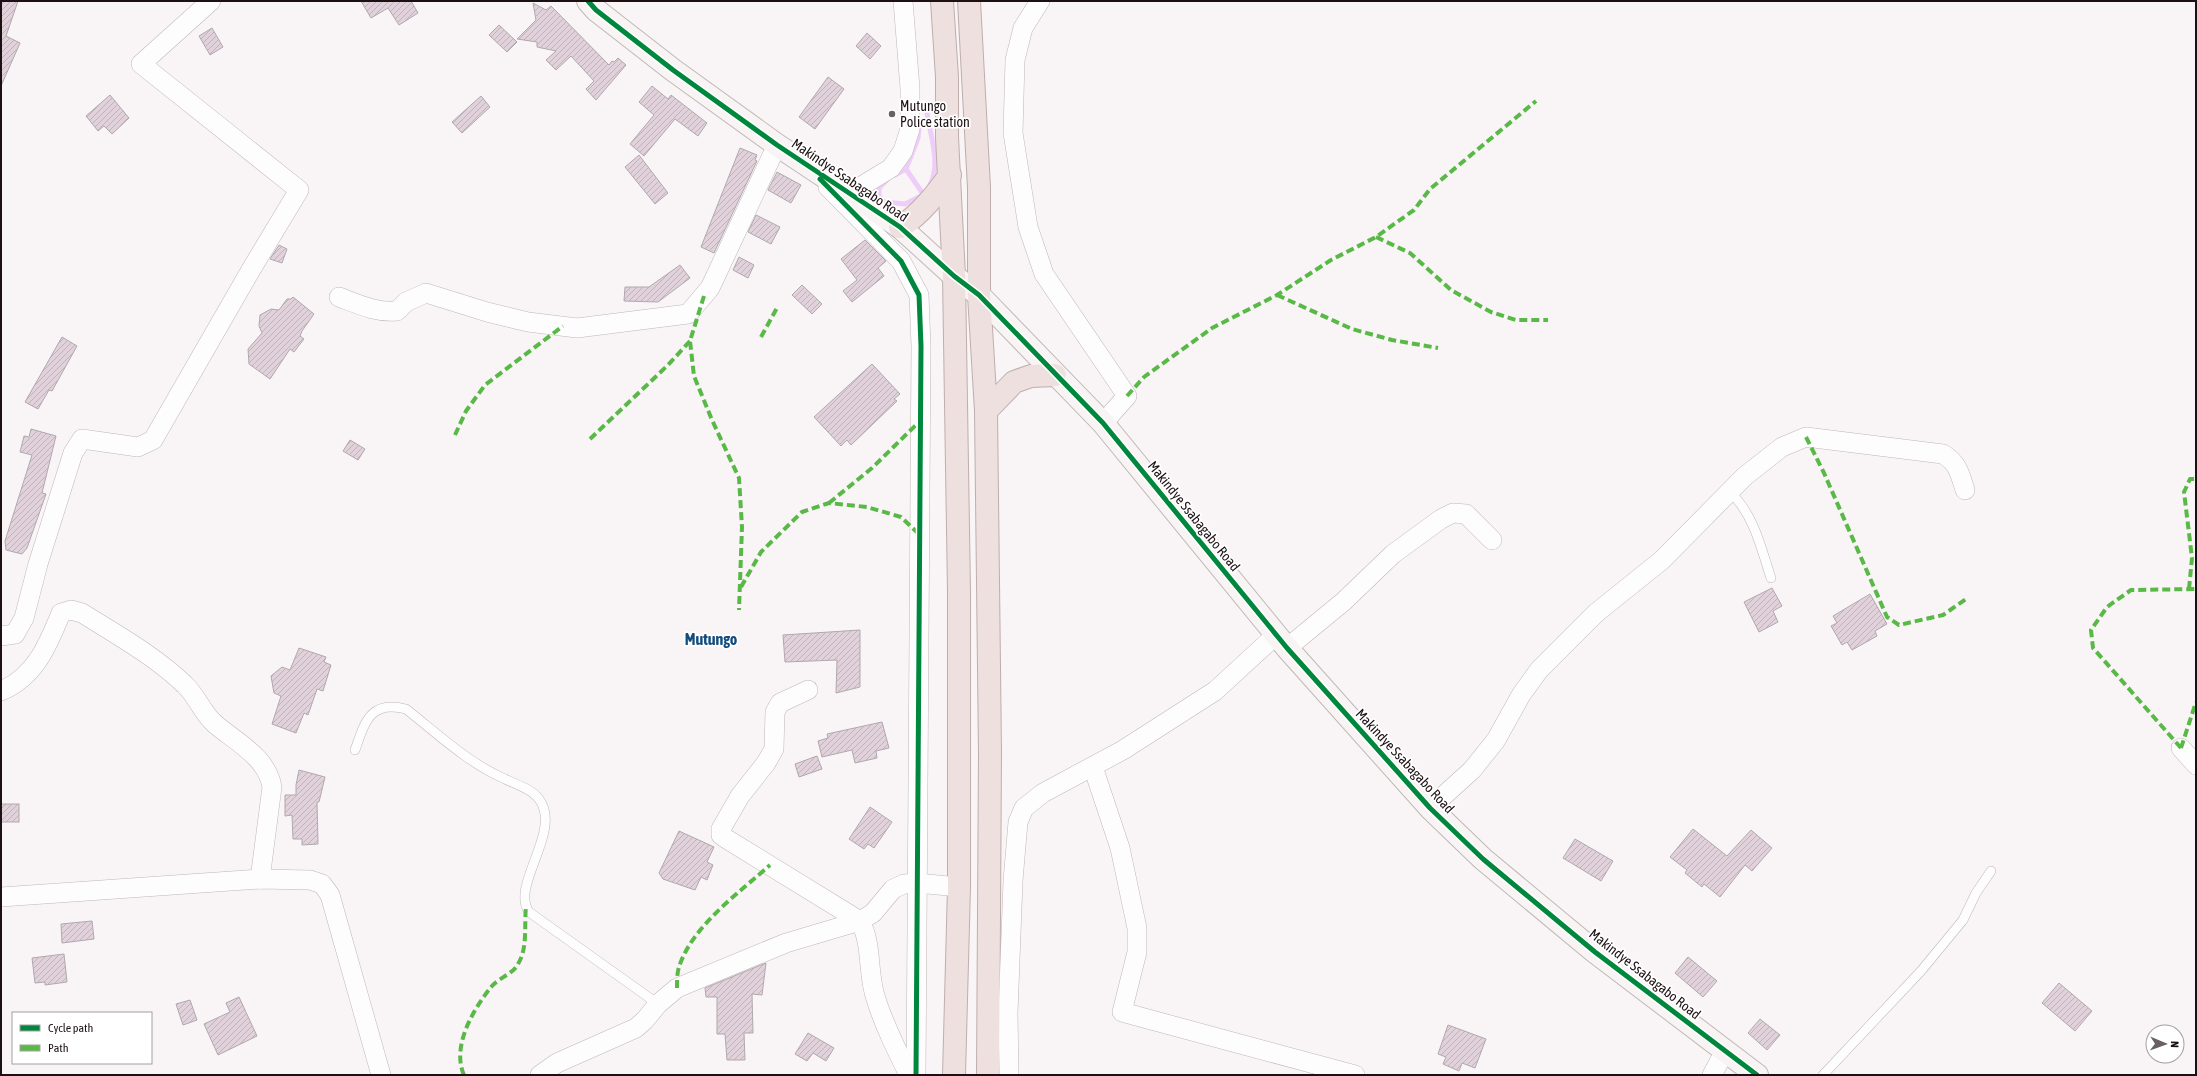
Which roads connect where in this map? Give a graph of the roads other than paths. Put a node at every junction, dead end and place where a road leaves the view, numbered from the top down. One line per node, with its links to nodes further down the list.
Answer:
1 (211, 1): 22 (street)
2 (588, 1): 7 (street, Makindye Ssabagabo Road)
3 (903, 1): 10 (street)
4 (942, 1): 9 (highway)
5 (969, 1): 13 (highway)
6 (1040, 1): 17 (street)
7 (777, 145): 8 (street, Makindye Ssabagabo Road); 14 (street)
8 (800, 160): 10 (street, Makindye Ssabagabo Road); 33 (street)
9 (950, 175): 11 (highway); 12 (highway)
10 (850, 193): 11 (street, Makindye Ssabagabo Road)
11 (900, 227): 12 (street, Makindye Ssabagabo Road)
12 (954, 276): 13 (street, Makindye Ssabagabo Road); 34 (highway)
13 (979, 295): 15 (street, Makindye Ssabagabo Road); 16 (highway)
14 (339, 297)
15 (1055, 375): 16 (highway); 17 (street, Makindye Ssabagabo Road)
16 (986, 411): 44 (highway)
17 (1102, 424): 23 (street, Makindye Ssabagabo Road)
18 (1964, 490): 19 (street)
19 (1731, 493): 21 (lane); 30 (street)
20 (1492, 540): 23 (street)
21 (1771, 578)
22 (1, 636)
23 (1282, 642): 29 (street); 30 (street, Makindye Ssabagabo Road)
24 (808, 690): 36 (street)
25 (1, 691): 32 (street)
26 (2181, 748): 28 (street)
27 (356, 750): 37 (lane)
28 (2196, 765)
29 (1093, 767): 45 (street); 46 (street)
30 (1430, 808): 38 (street, Makindye Ssabagabo Road)
31 (1991, 871): 49 (lane)
32 (260, 879): 35 (street); 39 (street)
33 (917, 883): 34 (street); 36 (street); 42 (street)
34 (959, 887): 43 (highway)
35 (1, 898)
36 (860, 921): 37 (street); 41 (street)
37 (658, 1004): 40 (street)
38 (1725, 1051): 47 (street); 48 (street, Makindye Ssabagabo Road)
39 (381, 1075)
40 (540, 1075)
41 (909, 1075)
42 (916, 1075)
43 (954, 1075)
44 (988, 1075)
45 (1009, 1075)
46 (1355, 1075)
47 (1712, 1075)
48 (1757, 1075)
49 (1823, 1075)

